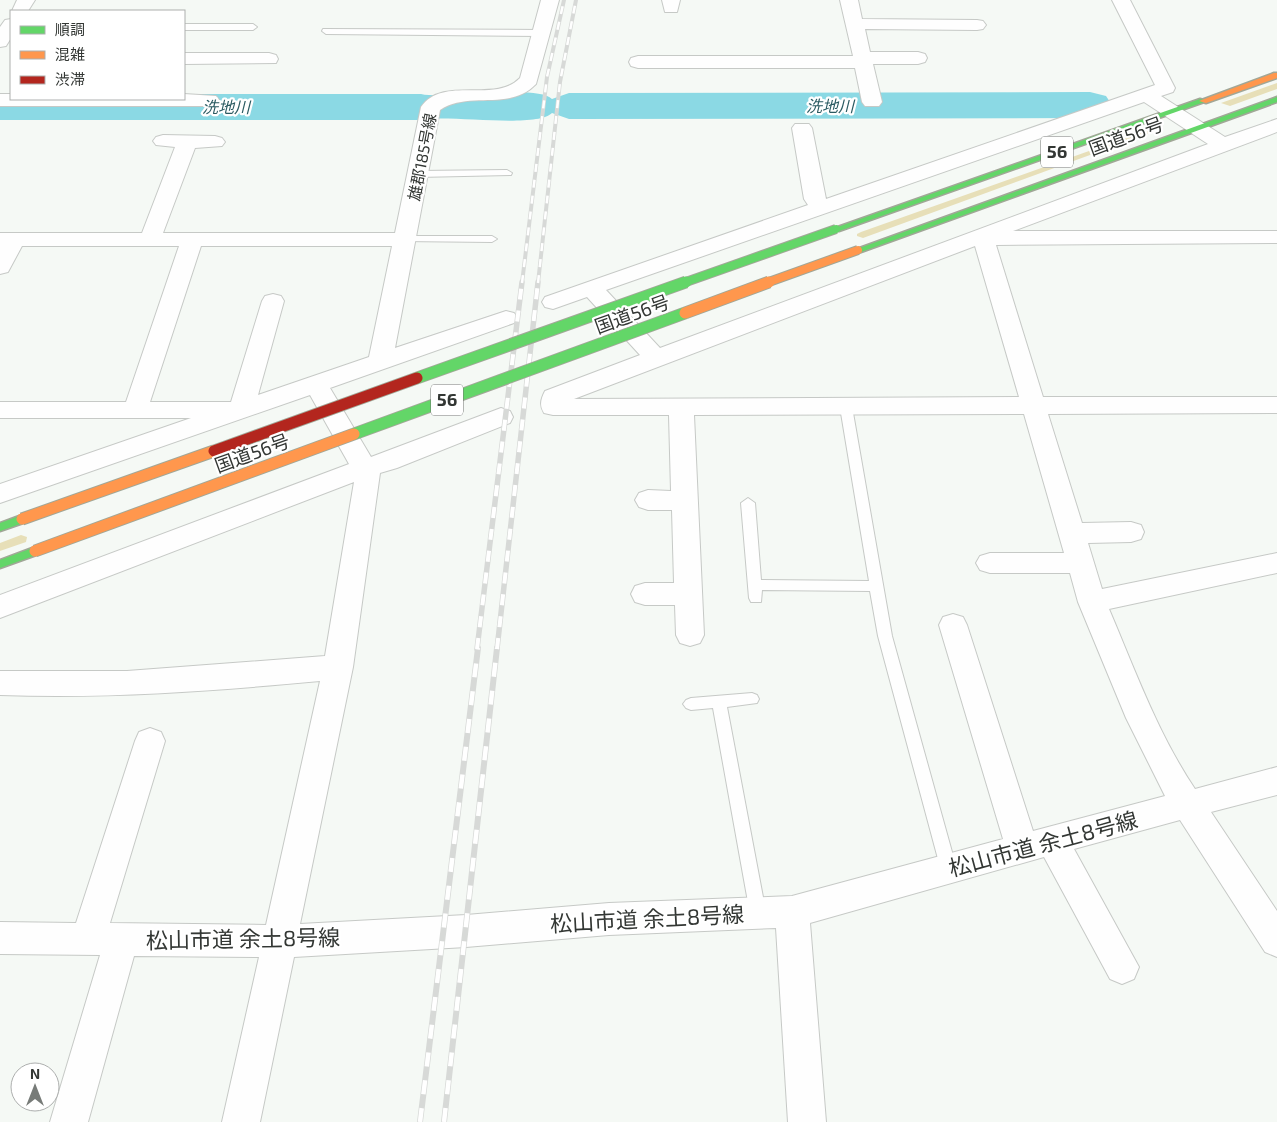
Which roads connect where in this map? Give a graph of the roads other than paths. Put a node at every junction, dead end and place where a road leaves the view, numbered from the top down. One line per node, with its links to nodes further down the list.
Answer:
1 (550, 0): 9 (street, 雄郡185号線)
2 (848, 0): 4 (street)
3 (1121, 0): 16 (street)
4 (854, 24): 5 (street); 13 (street)
5 (977, 25)
6 (185, 27): 7 (lane)
7 (253, 27)
8 (326, 31): 9 (lane)
9 (542, 33): 30 (street, 雄郡185号線)
10 (918, 58): 13 (street)
11 (185, 59): 12 (street)
12 (269, 59)
13 (862, 60): 14 (street); 20 (street)
14 (638, 62)
15 (1277, 75): 21 (highway, 国道56号 / 56)
16 (1146, 95): 21 (street); 31 (street)
17 (0, 100): 18 (street)
18 (210, 100)
19 (1277, 100): 24 (highway, 国道56号 / 56)
20 (872, 102)
21 (1172, 112): 24 (street); 60 (highway, 国道56号 / 56, bridge)
22 (1277, 125): 28 (street)
23 (802, 128): 31 (street)
24 (1198, 129): 28 (street); 66 (highway, 国道56号 / 56, bridge)
25 (163, 141): 26 (street)
26 (187, 142): 27 (street); 36 (street)
27 (215, 142)
28 (1224, 145): 32 (street)
29 (507, 172): 30 (lane)
30 (418, 174): 34 (street, 雄郡185号線)
31 (823, 208): 40 (street)
32 (984, 237): 33 (street); 44 (street); 49 (street)
33 (1277, 237)
34 (405, 239): 37 (street); 38 (lane); 45 (street, 雄郡185号線)
35 (7, 240): 36 (street); 39 (street)
36 (150, 240): 37 (street)
37 (192, 240): 52 (street)
38 (492, 240)
39 (0, 267)
40 (591, 288): 42 (street); 44 (street)
41 (273, 301): 53 (street)
42 (553, 302)
43 (506, 318): 45 (street)
44 (656, 358): 50 (street)
45 (380, 363): 46 (street)
46 (316, 385): 53 (street); 55 (street)
47 (1277, 405): 49 (street)
48 (846, 407): 49 (street); 50 (street); 67 (lane)
49 (1034, 407): 62 (street)
50 (681, 408): 58 (street)
51 (0, 410): 52 (street)
52 (135, 410): 53 (street)
53 (241, 410): 56 (street)
54 (501, 416): 55 (street)
55 (364, 468): 71 (street); 74 (street)
56 (0, 494)
57 (648, 500): 58 (street)
58 (684, 501): 69 (street)
59 (748, 503): 67 (lane)
60 (0, 527)
61 (1131, 532): 62 (street)
62 (1072, 533): 64 (street)
63 (990, 563): 64 (street)
64 (1080, 563): 70 (street)
65 (1277, 563): 70 (street)
66 (0, 564)
67 (876, 586): 83 (lane)
68 (645, 594): 69 (street)
69 (688, 594): 73 (street)
70 (1092, 602): 81 (street)
71 (0, 607)
72 (953, 625): 82 (street)
73 (690, 635)
74 (338, 667): 75 (street); 87 (street)
75 (0, 683)
76 (752, 699): 77 (lane)
77 (719, 702): 78 (lane); 84 (lane)
78 (691, 704)
79 (150, 741): 86 (street)
80 (1277, 781): 81 (street, 松山市道 余土8号線)
81 (1188, 805): 82 (street, 松山市道 余土8号線); 88 (street)
82 (1037, 844): 83 (street, 松山市道 余土8号線); 89 (street)
83 (949, 870): 84 (street, 松山市道 余土8号線)
84 (775, 913): 87 (street, 松山市道 余土8号線); 92 (street)
85 (0, 938): 86 (street, 松山市道 余土8号線)
86 (104, 940): 87 (street, 松山市道 余土8号線); 90 (street)
87 (281, 941): 91 (street)
88 (1277, 941)
89 (1122, 967)
90 (69, 1122)
91 (241, 1122)
92 (807, 1122)

